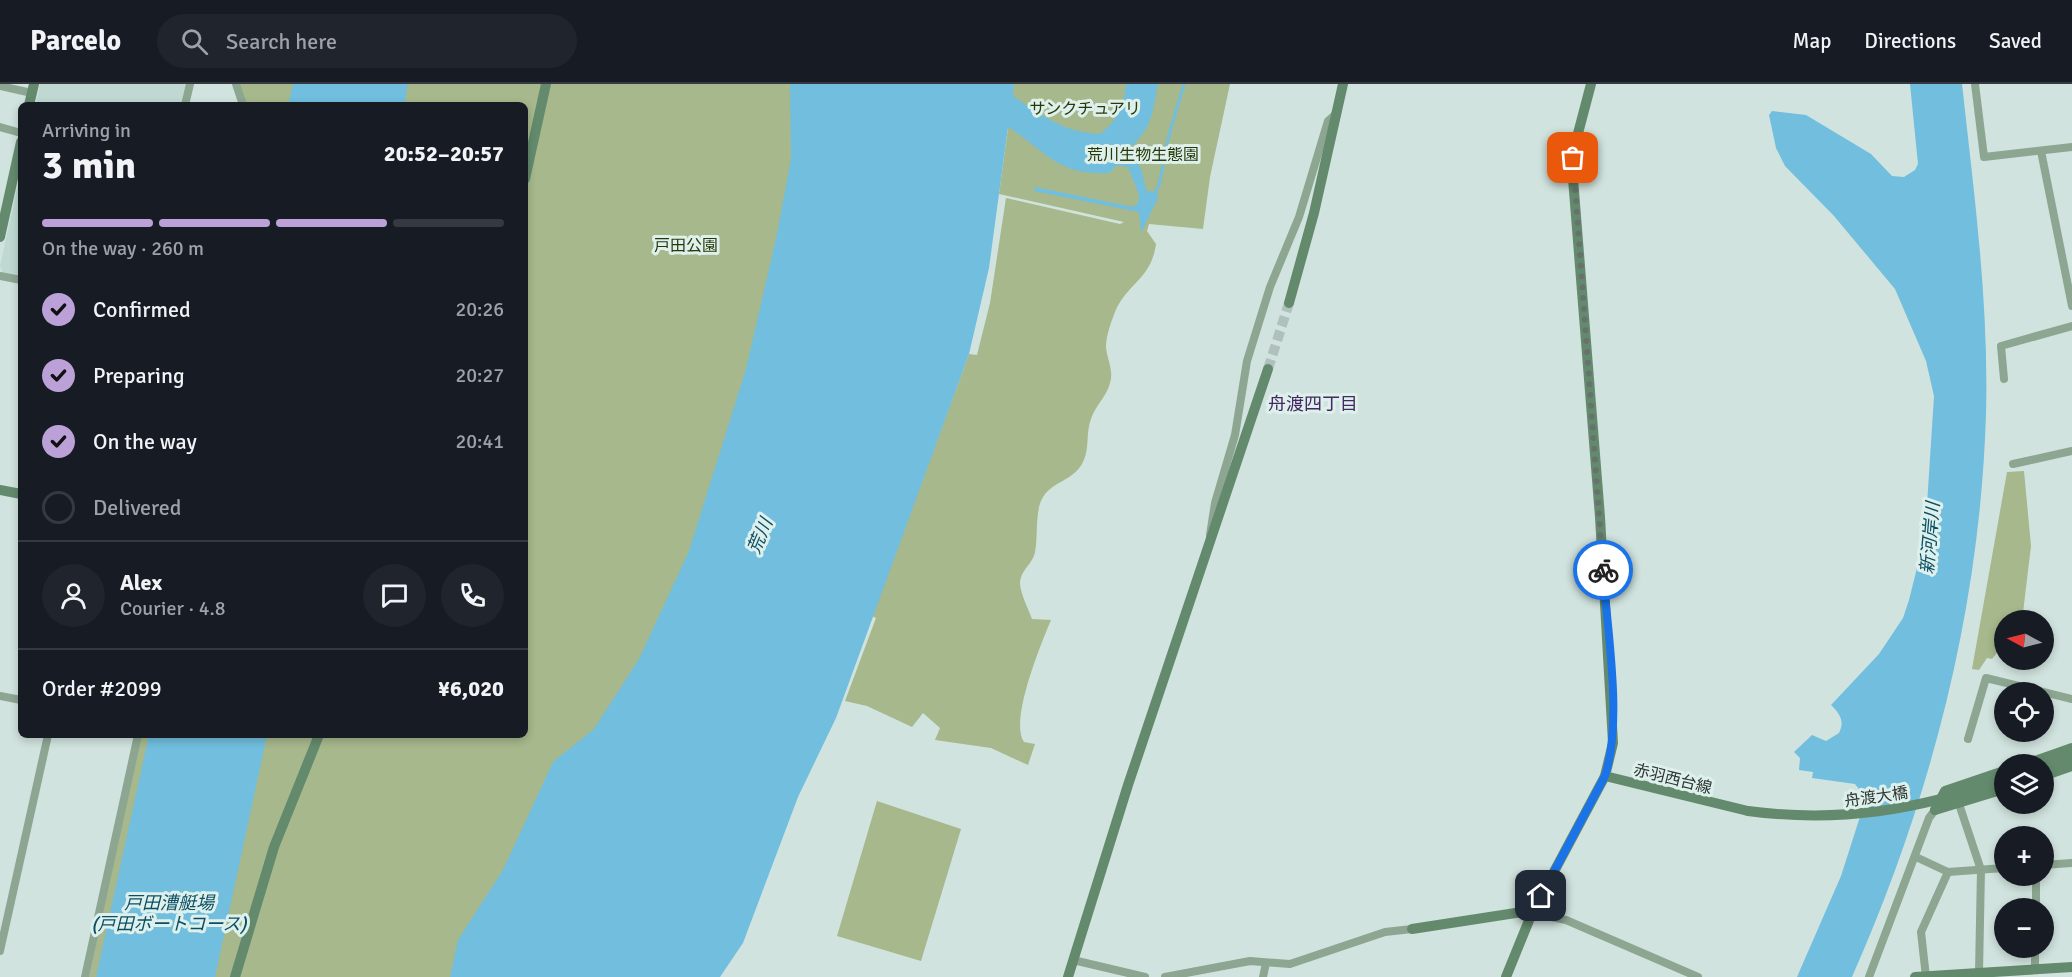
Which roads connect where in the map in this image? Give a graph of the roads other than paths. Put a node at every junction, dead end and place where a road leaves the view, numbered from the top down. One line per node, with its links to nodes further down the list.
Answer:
1 (190, 84): 9 (street)
2 (236, 84): 10 (street)
3 (546, 84): 17 (street)
4 (1343, 84): 11 (street)
5 (1591, 84): 45 (street)
6 (1975, 84): 15 (street)
7 (0, 86): 8 (street)
8 (33, 88)
9 (186, 102)
10 (242, 102)
11 (1338, 112): 21 (street); 30 (street)
12 (0, 127): 13 (street)
13 (18, 131)
14 (2072, 147): 15 (street)
15 (2041, 151): 22 (street)
16 (18, 156): 18 (street)
17 (528, 165)
18 (0, 237)
19 (0, 276): 20 (street)
20 (18, 279)
21 (1289, 303)
22 (2072, 306)
23 (2072, 326): 25 (street)
24 (1268, 369): 30 (street)
25 (2004, 379)
26 (2072, 451): 27 (street)
27 (2013, 464)
28 (0, 490): 29 (street)
29 (18, 493)
30 (1210, 546): 61 (street)
31 (0, 696): 32 (street)
32 (18, 699)
33 (2072, 699): 37 (street)
34 (47, 738): 59 (street)
35 (137, 738): 67 (street)
36 (318, 738): 68 (street)
37 (1968, 739)
38 (2072, 748): 39 (street)
39 (2054, 754)
40 (2072, 757): 41 (street)
41 (2054, 763)
42 (2072, 766): 43 (street)
43 (2054, 772)
44 (1994, 774): 49 (street)
45 (1605, 776): 50 (street, 赤羽西台線); 57 (street)
46 (1994, 783): 50 (street, 舟渡大橋, bridge)
47 (1994, 792): 48 (street)
48 (1959, 804): 49 (street); 55 (street)
49 (1935, 810): 51 (street)
50 (1748, 811)
51 (1916, 857): 56 (street); 75 (street)
52 (2072, 863): 53 (street)
53 (2054, 864)
54 (1994, 869): 55 (street)
55 (1981, 870): 56 (street); 66 (street)
56 (1948, 872): 77 (street)
57 (1532, 913): 58 (street); 73 (street); 74 (street)
58 (1412, 928): 62 (street)
59 (0, 951)
60 (2035, 958): 64 (street)
61 (1073, 960): 69 (street); 70 (street)
62 (1266, 963): 71 (street); 72 (street)
63 (2072, 967): 65 (street)
64 (2035, 969): 65 (street); 66 (street)
65 (2049, 973)
66 (1979, 975): 77 (street)
67 (85, 977)
68 (235, 977)
69 (1068, 977)
70 (1145, 977)
71 (1165, 977)
72 (1263, 977)
73 (1506, 977)
74 (1698, 977)
75 (1869, 977)
76 (1915, 977): 77 (street)
77 (1926, 977)

